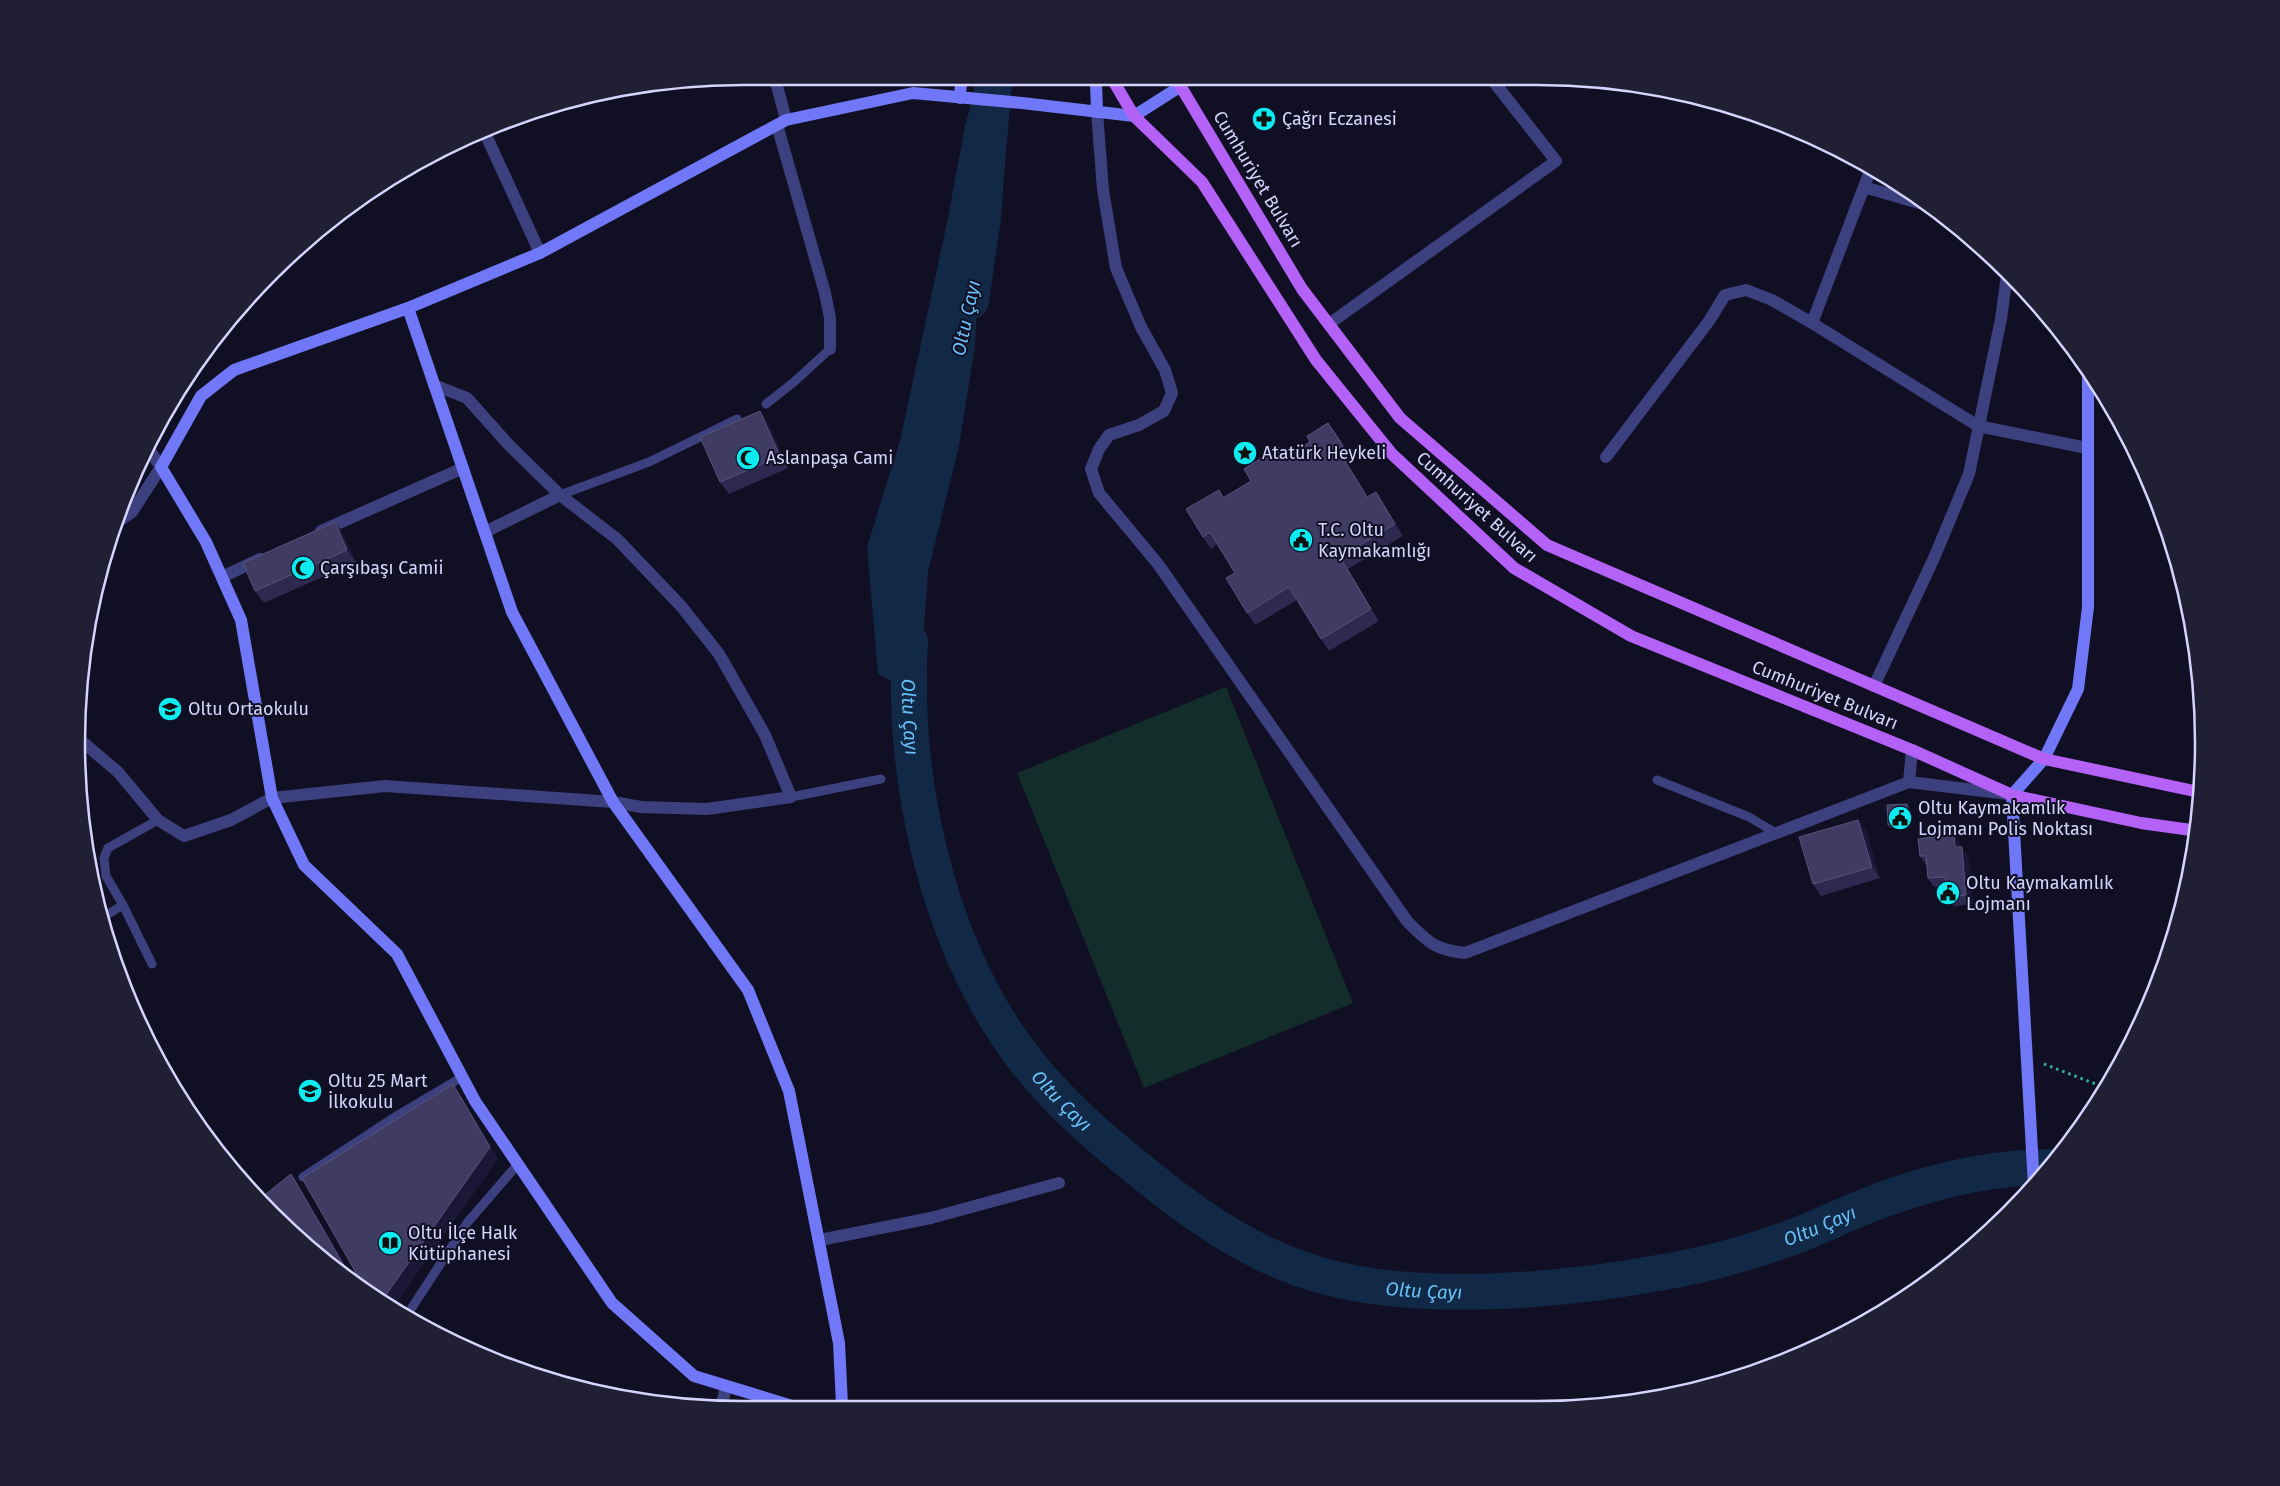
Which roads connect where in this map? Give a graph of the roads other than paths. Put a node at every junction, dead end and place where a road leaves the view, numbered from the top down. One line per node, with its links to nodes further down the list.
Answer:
1 (776, 85): 11 (street)
2 (961, 85): 8 (street)
3 (1096, 85): 9 (street)
4 (1116, 85): 10 (main road, Cumhuriyet Bulvarı)
5 (1179, 85): 10 (street)
6 (1181, 85): 20 (main road, Cumhuriyet Bulvarı)
7 (1496, 85): 20 (street)
8 (960, 98): 9 (street); 11 (street)
9 (1097, 112): 10 (street); 52 (street)
10 (1134, 116): 40 (main road, Cumhuriyet Bulvarı)
11 (781, 123): 16 (street); 21 (street)
12 (486, 137): 16 (street)
13 (1869, 175): 14 (street)
14 (1864, 187): 15 (street); 19 (street)
15 (1909, 200)
16 (540, 253): 18 (street)
17 (2007, 283): 26 (street)
18 (408, 308): 23 (street); 30 (street)
19 (1812, 322): 26 (street); 29 (street)
20 (1329, 324): 38 (main road, Cumhuriyet Bulvarı)
21 (830, 349): 24 (lane)
22 (2088, 383): 27 (street)
23 (434, 384): 31 (street); 32 (street)
24 (766, 404)
25 (737, 420): 32 (lane)
26 (1978, 426): 27 (street); 38 (street)
27 (2087, 448): 41 (street)
28 (152, 454): 30 (street)
29 (1606, 458)
30 (161, 466): 33 (street); 37 (street)
31 (463, 468): 34 (street); 35 (street)
32 (560, 495): 34 (street); 47 (street)
33 (125, 516)
34 (485, 532): 49 (street)
35 (311, 535)
36 (276, 552): 37 (street)
37 (222, 577): 48 (street)
38 (1874, 686): 41 (main road, Cumhuriyet Bulvarı)
39 (85, 744): 50 (street)
40 (1912, 750): 44 (street); 46 (main road, Cumhuriyet Bulvarı)
41 (2044, 759): 45 (main road, Cumhuriyet Bulvarı); 46 (street)
42 (881, 780): 47 (lane)
43 (1657, 780): 52 (lane)
44 (1909, 782): 46 (street); 52 (street)
45 (2193, 791)
46 (2012, 795): 51 (main road, Cumhuriyet Bulvarı); 58 (street)
47 (791, 797): 49 (street)
48 (272, 798): 49 (street); 50 (street); 56 (street)
49 (612, 802): 61 (street)
50 (158, 820): 53 (lane)
51 (2189, 830)
52 (1776, 833)
53 (124, 904): 54 (lane); 55 (lane)
54 (107, 914)
55 (152, 964)
56 (462, 1077): 57 (street); 59 (lane)
57 (518, 1164): 62 (lane); 63 (street)
58 (2033, 1175)
59 (303, 1177)
60 (1059, 1183): 61 (street)
61 (820, 1240): 66 (street)
62 (411, 1309)
63 (726, 1386): 64 (street); 65 (street)
64 (723, 1401)
65 (776, 1401)
66 (842, 1401)

